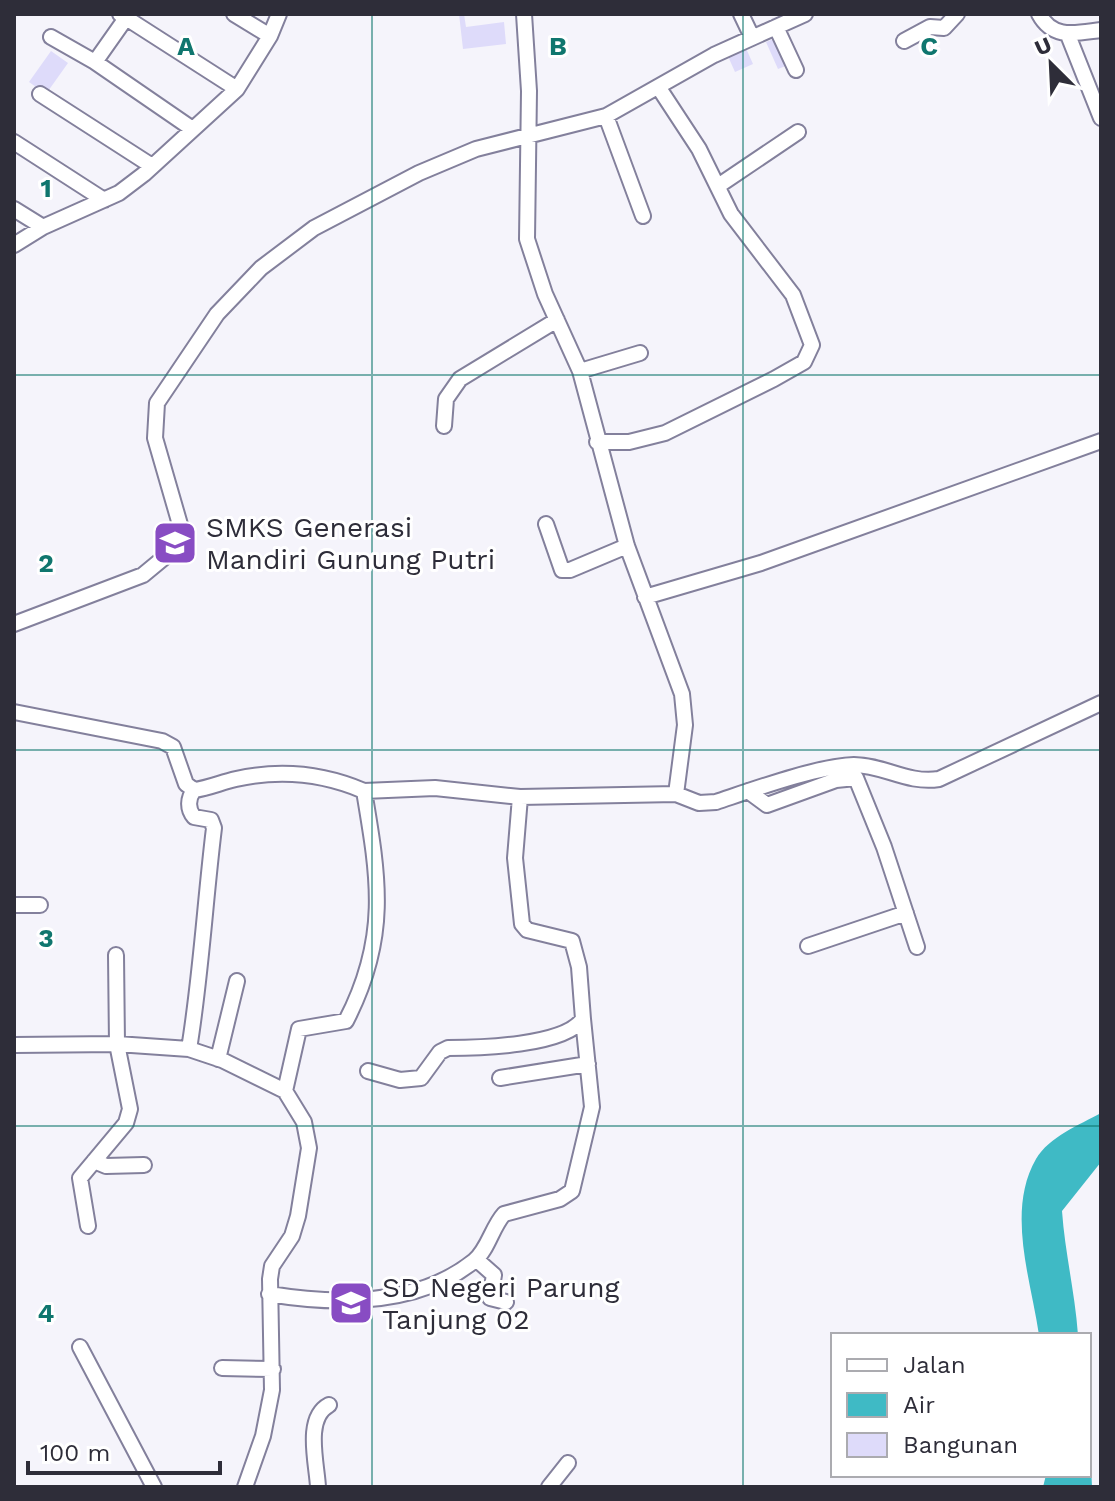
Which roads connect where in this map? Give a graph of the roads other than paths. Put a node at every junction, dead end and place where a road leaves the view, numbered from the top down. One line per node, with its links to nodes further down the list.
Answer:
1 (234, 14): 12 (street)
2 (279, 14): 12 (street)
3 (524, 14): 25 (street)
4 (741, 14): 14 (street)
5 (805, 14): 9 (street)
6 (958, 14): 15 (street)
7 (1039, 14): 11 (street)
8 (123, 16): 16 (street); 19 (street)
9 (776, 27): 14 (street); 17 (street)
10 (1101, 30): 11 (street)
11 (1068, 35): 22 (street)
12 (270, 36): 19 (street)
13 (51, 37): 16 (street)
14 (752, 37): 18 (street)
15 (904, 41)
16 (95, 62): 23 (street)
17 (796, 70)
18 (659, 88): 21 (street); 28 (street)
19 (237, 89): 23 (street)
20 (40, 94): 27 (street)
21 (606, 116): 25 (street); 31 (street)
22 (1101, 118)
23 (191, 128): 27 (street)
24 (798, 132): 28 (street)
25 (528, 135): 34 (street); 43 (street)
26 (14, 142): 29 (street)
27 (152, 166): 29 (street)
28 (718, 186): 39 (street)
29 (104, 200): 32 (street)
30 (14, 209): 32 (street)
31 (643, 216)
32 (43, 227): 33 (street)
33 (14, 245)
34 (557, 320): 36 (street); 37 (street)
35 (640, 353): 36 (street)
36 (580, 371): 39 (street)
37 (444, 426)
38 (1101, 441): 42 (street)
39 (597, 442): 41 (street)
40 (546, 524): 41 (street)
41 (627, 546): 42 (street)
42 (645, 597): 49 (street)
43 (14, 624)
44 (1101, 703): 48 (street)
45 (14, 712): 46 (street)
46 (194, 790): 47 (street); 61 (street)
47 (364, 791): 50 (street); 66 (street)
48 (748, 791): 49 (street); 53 (street)
49 (676, 794): 50 (street)
50 (520, 797): 58 (street)
51 (14, 905): 52 (street)
52 (40, 905)
53 (906, 913): 54 (street); 55 (street)
54 (808, 946)
55 (917, 947)
56 (116, 955): 59 (street)
57 (237, 981): 62 (street)
58 (583, 1019): 63 (street); 64 (street)
59 (117, 1044): 60 (street); 61 (street); 67 (street)
60 (14, 1045)
61 (189, 1049): 62 (street)
62 (218, 1059): 66 (street)
63 (588, 1064): 65 (street); 70 (street)
64 (368, 1071)
65 (500, 1078)
66 (285, 1091): 71 (street)
67 (94, 1161): 68 (street); 69 (street)
68 (144, 1165)
69 (88, 1226)
70 (477, 1260): 71 (street); 72 (street)
71 (269, 1294): 75 (street)
72 (506, 1302)
73 (80, 1347): 78 (street)
74 (222, 1368): 75 (street)
75 (273, 1369): 79 (street)
76 (329, 1405): 80 (street)
77 (568, 1463): 81 (street)
78 (154, 1487)
79 (245, 1487)
80 (318, 1487)
81 (549, 1487)

